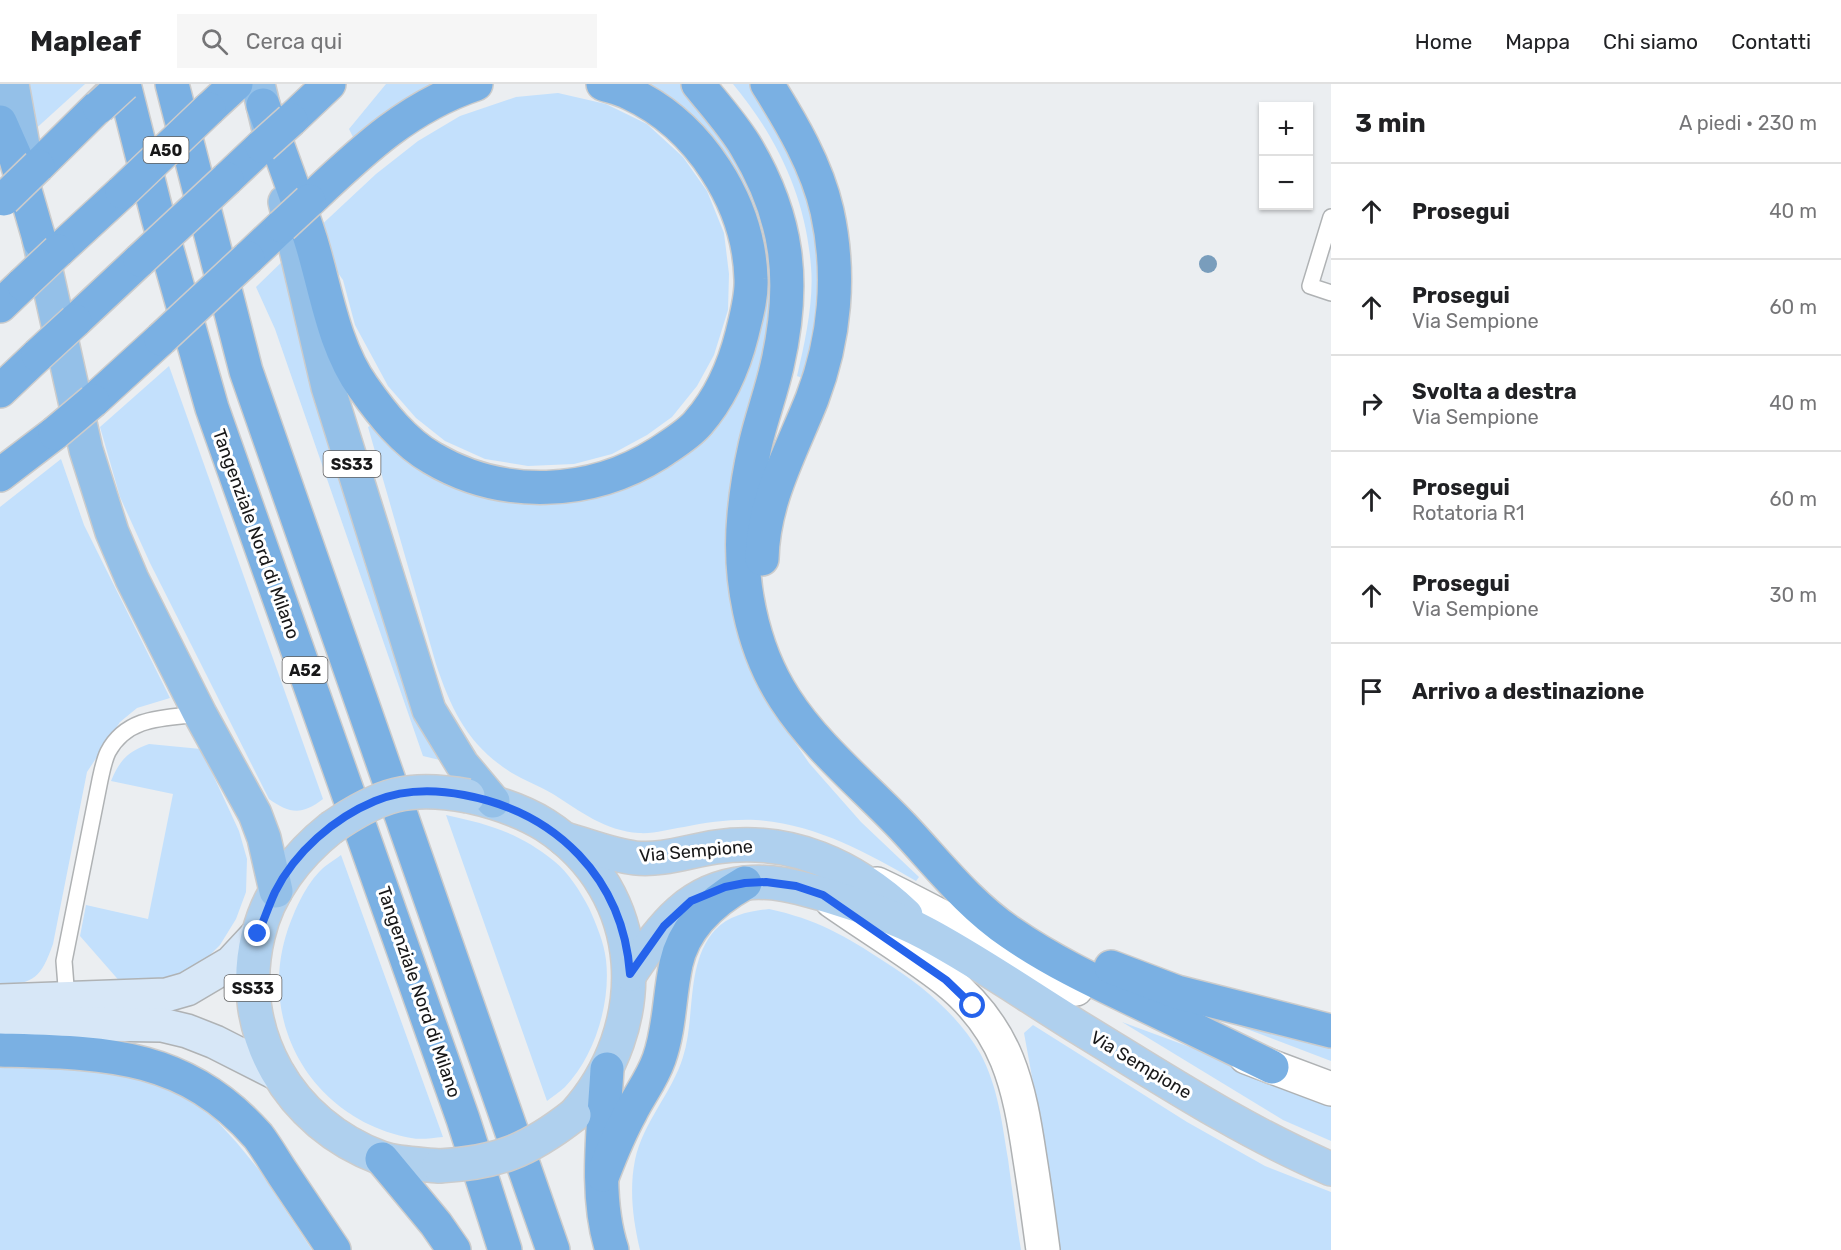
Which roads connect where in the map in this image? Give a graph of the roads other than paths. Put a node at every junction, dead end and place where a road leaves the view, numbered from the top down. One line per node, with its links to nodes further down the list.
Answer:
1 (12, 84): 14 (highway)
2 (172, 84): 46 (highway, A52)
3 (236, 84): 14 (highway, A50, bridge)
4 (329, 84): 10 (highway)
5 (476, 84): 18 (highway, bridge)
6 (603, 84): 10 (highway)
7 (698, 84): 20 (highway)
8 (767, 84): 20 (highway)
9 (117, 90): 12 (highway, bridge); 45 (highway, Tangenziale Nord di Milano / A52)
10 (271, 103): 17 (highway, bridge); 21 (highway, SS33)
11 (0, 122): 14 (highway)
12 (2, 201)
13 (1331, 217): 15 (lane)
14 (49, 246): 16 (highway, A50, bridge); 19 (highway)
15 (1331, 293)
16 (12, 295)
17 (0, 391)
18 (0, 475)
19 (200, 714): 26 (highway); 31 (lane)
20 (848, 771): 22 (highway)
21 (481, 799): 23 (main road, SS33); 26 (main road, SS33, bridge)
22 (904, 828): 34 (highway); 36 (highway)
23 (562, 838): 24 (main road, Via Sempione); 30 (main road, Via Sempione / SS33)
24 (843, 868): 29 (main road, Via Sempione); 36 (street)
25 (745, 883): 27 (main road, Via Sempione); 30 (main road, Via Sempione); 42 (highway)
26 (276, 891): 28 (main road, SS33)
27 (823, 895): 29 (main road, Via Sempione); 48 (street)
28 (258, 934): 31 (main road); 38 (main road, SS33)
29 (926, 934): 41 (main road, Via Sempione)
30 (630, 974): 37 (main road, Via Sempione / SS33)
31 (67, 999): 32 (main road)
32 (0, 1001)
33 (0, 1025): 38 (main road)
34 (1331, 1031)
35 (0, 1050): 43 (highway)
36 (1272, 1067): 39 (street)
37 (607, 1069): 40 (main road, Via Sempione / SS33, bridge); 42 (highway)
38 (278, 1074): 40 (main road, SS33)
39 (1331, 1089)
40 (382, 1158): 44 (highway)
41 (1331, 1169)
42 (603, 1175): 47 (highway)
43 (334, 1250)
44 (454, 1250)
45 (505, 1250)
46 (553, 1250)
47 (612, 1250)
48 (1043, 1250)

